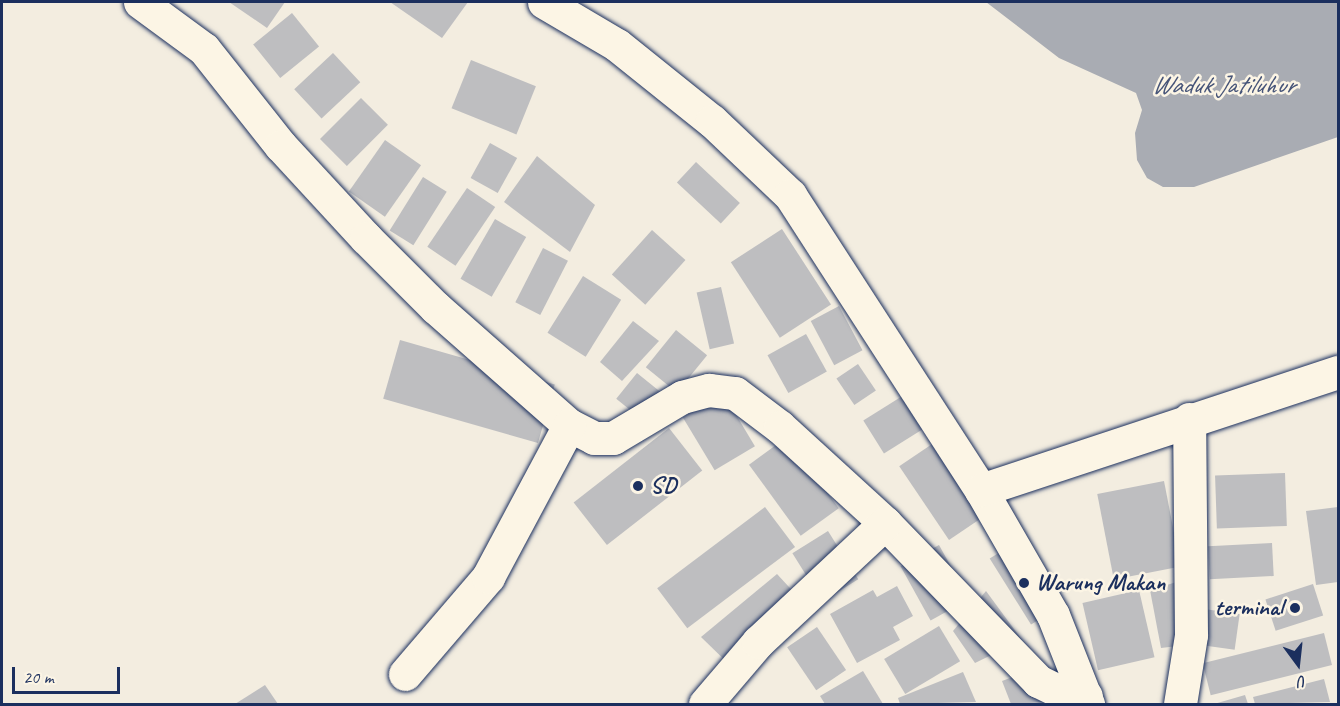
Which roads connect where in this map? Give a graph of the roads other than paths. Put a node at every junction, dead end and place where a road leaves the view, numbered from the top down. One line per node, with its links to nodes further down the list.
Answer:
1 (140, 2): 5 (street)
2 (544, 2): 6 (street)
3 (1338, 372): 4 (street)
4 (1189, 419): 6 (street); 11 (street)
5 (569, 425): 7 (street); 8 (street)
6 (981, 490): 9 (street)
7 (885, 523): 9 (street); 10 (street)
8 (405, 674)
9 (1087, 700)
10 (705, 705)
11 (1180, 705)

